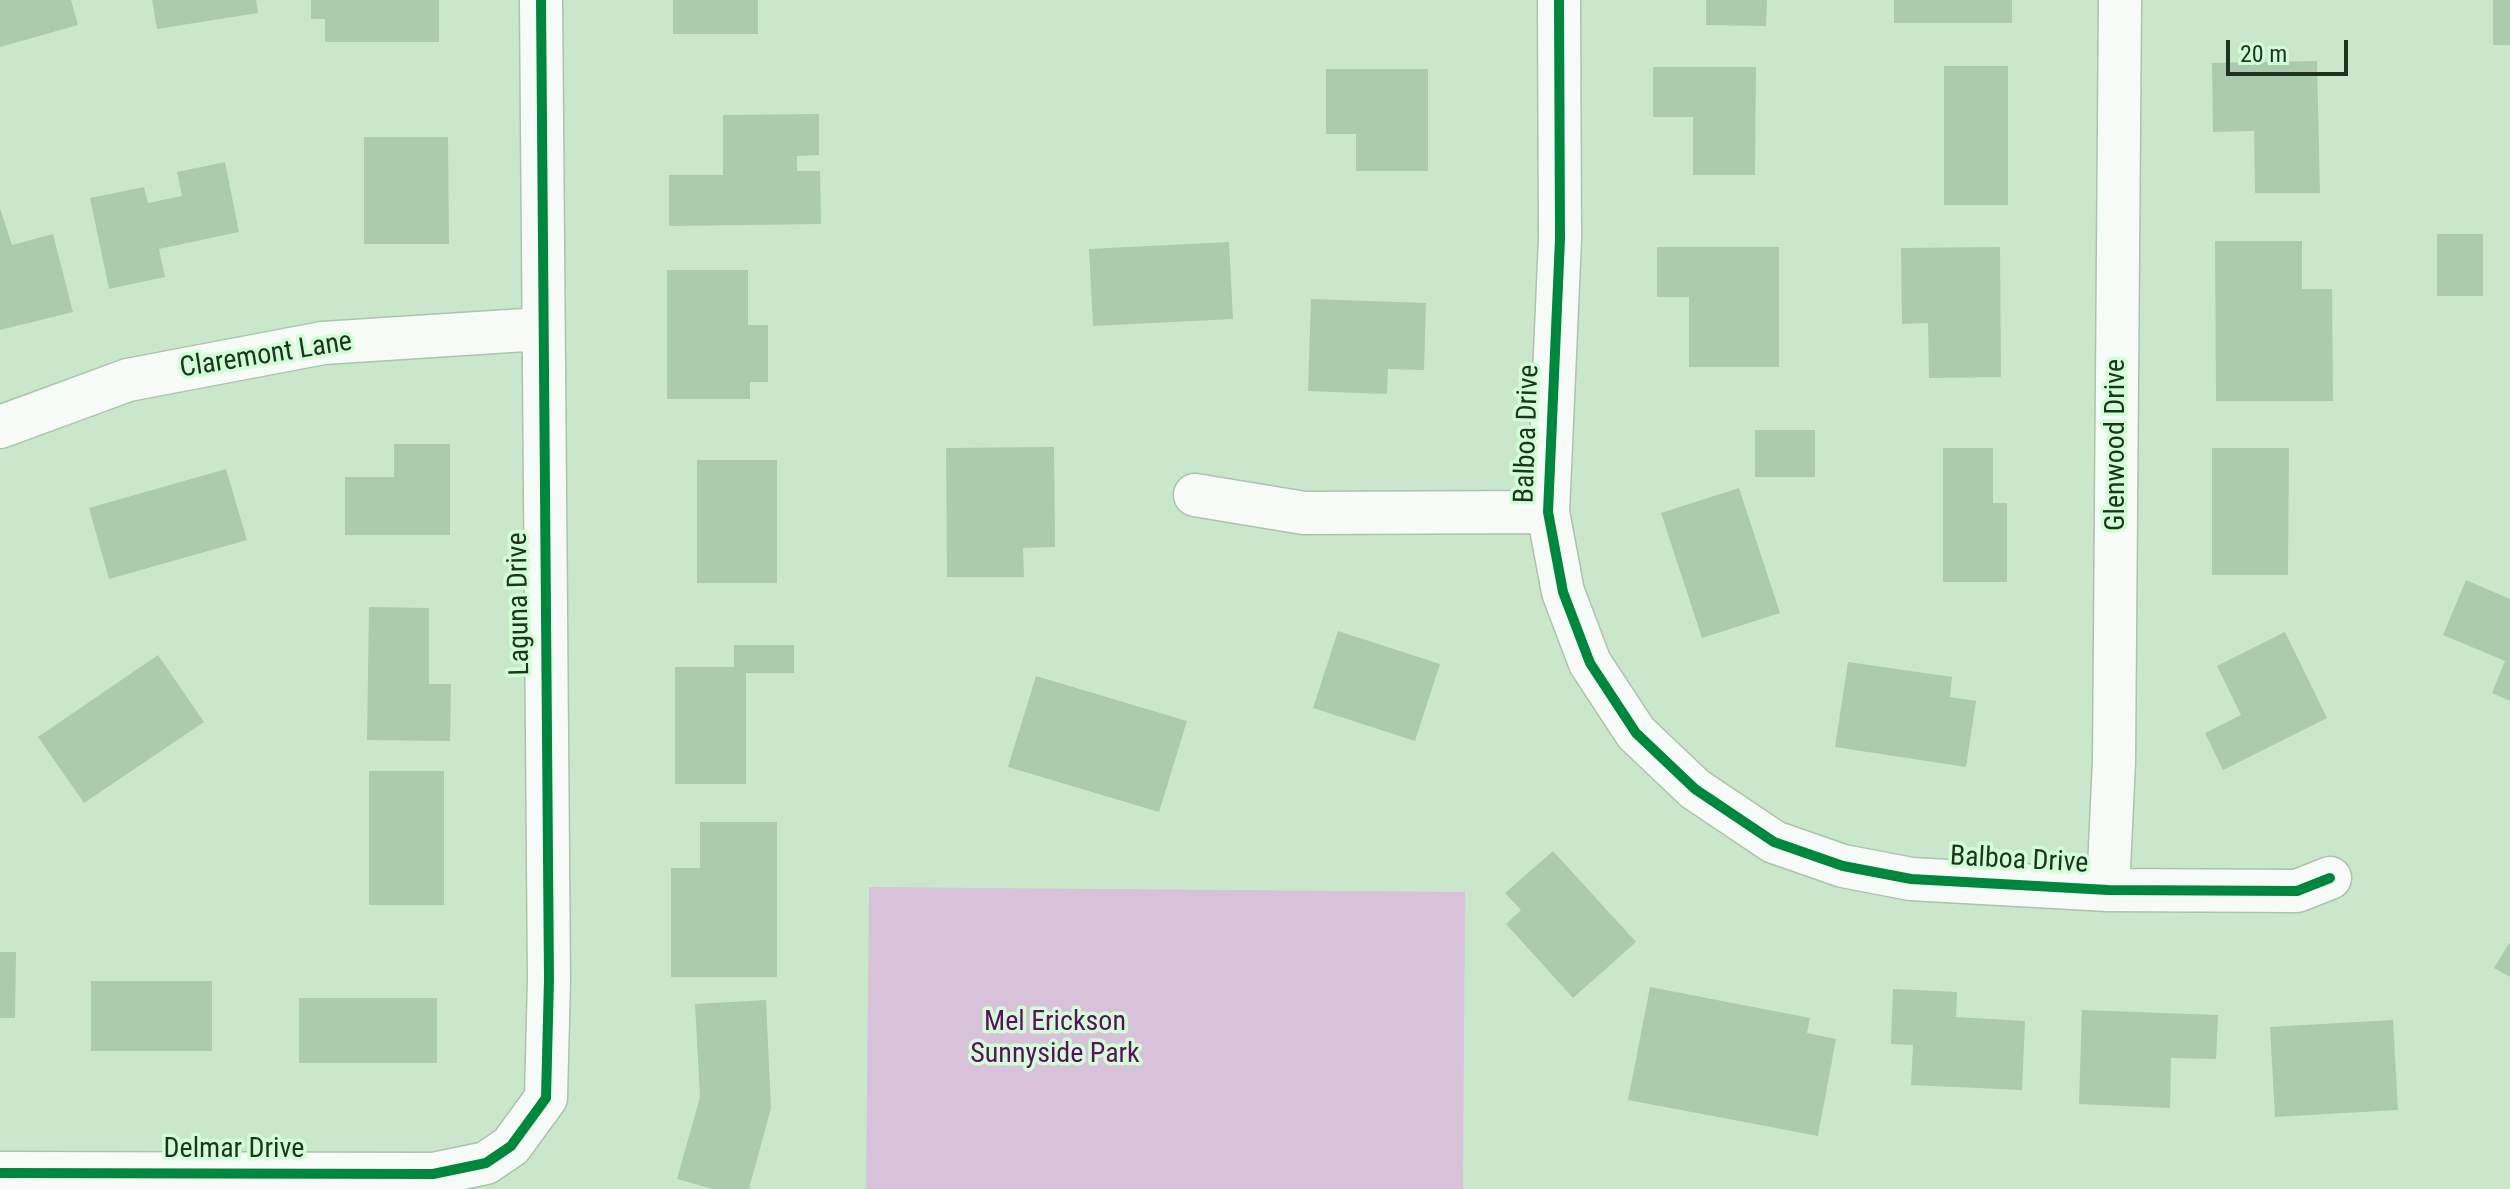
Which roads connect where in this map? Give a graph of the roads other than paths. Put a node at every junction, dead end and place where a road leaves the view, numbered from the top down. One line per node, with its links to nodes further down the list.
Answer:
1 (541, 0): 4 (street, Laguna Drive)
2 (1559, 0): 7 (street, Balboa Drive)
3 (2120, 0): 9 (street, Glenwood Drive)
4 (541, 329): 5 (street, Claremont Lane); 10 (street, Laguna Drive)
5 (0, 427)
6 (1195, 495): 7 (street)
7 (1548, 512): 9 (street, Balboa Drive)
8 (2330, 878): 9 (street, Balboa Drive)
9 (2108, 890)
10 (466, 1167): 11 (street, Delmar Drive)
11 (0, 1173)

